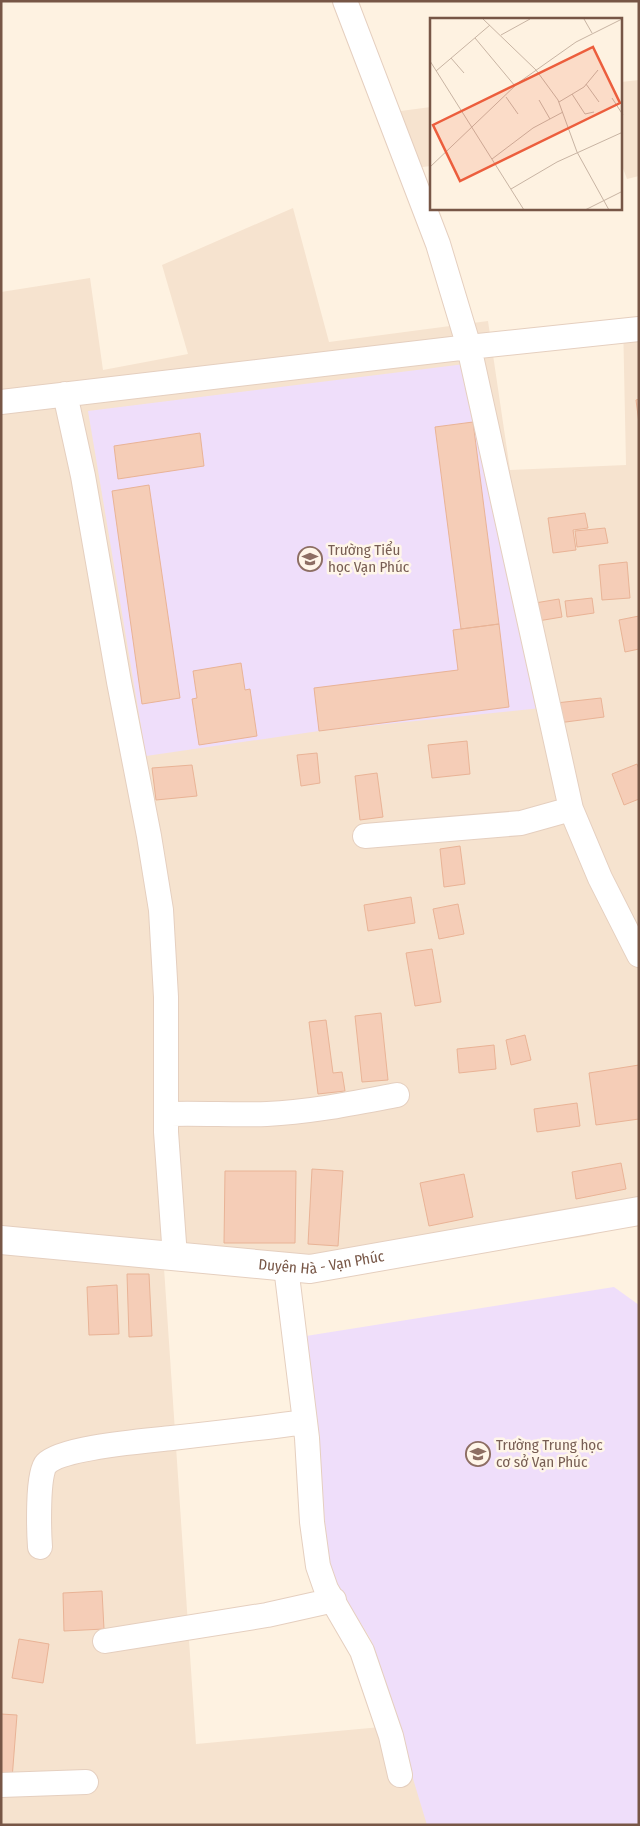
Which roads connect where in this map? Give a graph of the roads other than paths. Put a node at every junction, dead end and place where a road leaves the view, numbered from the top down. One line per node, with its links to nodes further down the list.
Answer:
1 (345, 1): 3 (street)
2 (639, 329): 3 (street)
3 (468, 347): 4 (street); 6 (street)
4 (65, 394): 5 (street); 10 (street)
5 (1, 402)
6 (571, 809): 7 (street); 8 (street)
7 (365, 836)
8 (636, 941)
9 (397, 1095): 10 (street)
10 (166, 1114): 13 (street)
11 (639, 1211): 14 (street, Duyên Hà - Vạn Phúc)
12 (1, 1240): 13 (street, Duyên Hà - Vạn Phúc)
13 (176, 1257): 14 (street, Duyên Hà - Vạn Phúc)
14 (286, 1268): 15 (street)
15 (305, 1422): 16 (street); 17 (street)
16 (40, 1547)
17 (334, 1600): 18 (street); 19 (street)
18 (105, 1641)
19 (400, 1775)
20 (86, 1782): 21 (street)
21 (1, 1785)

